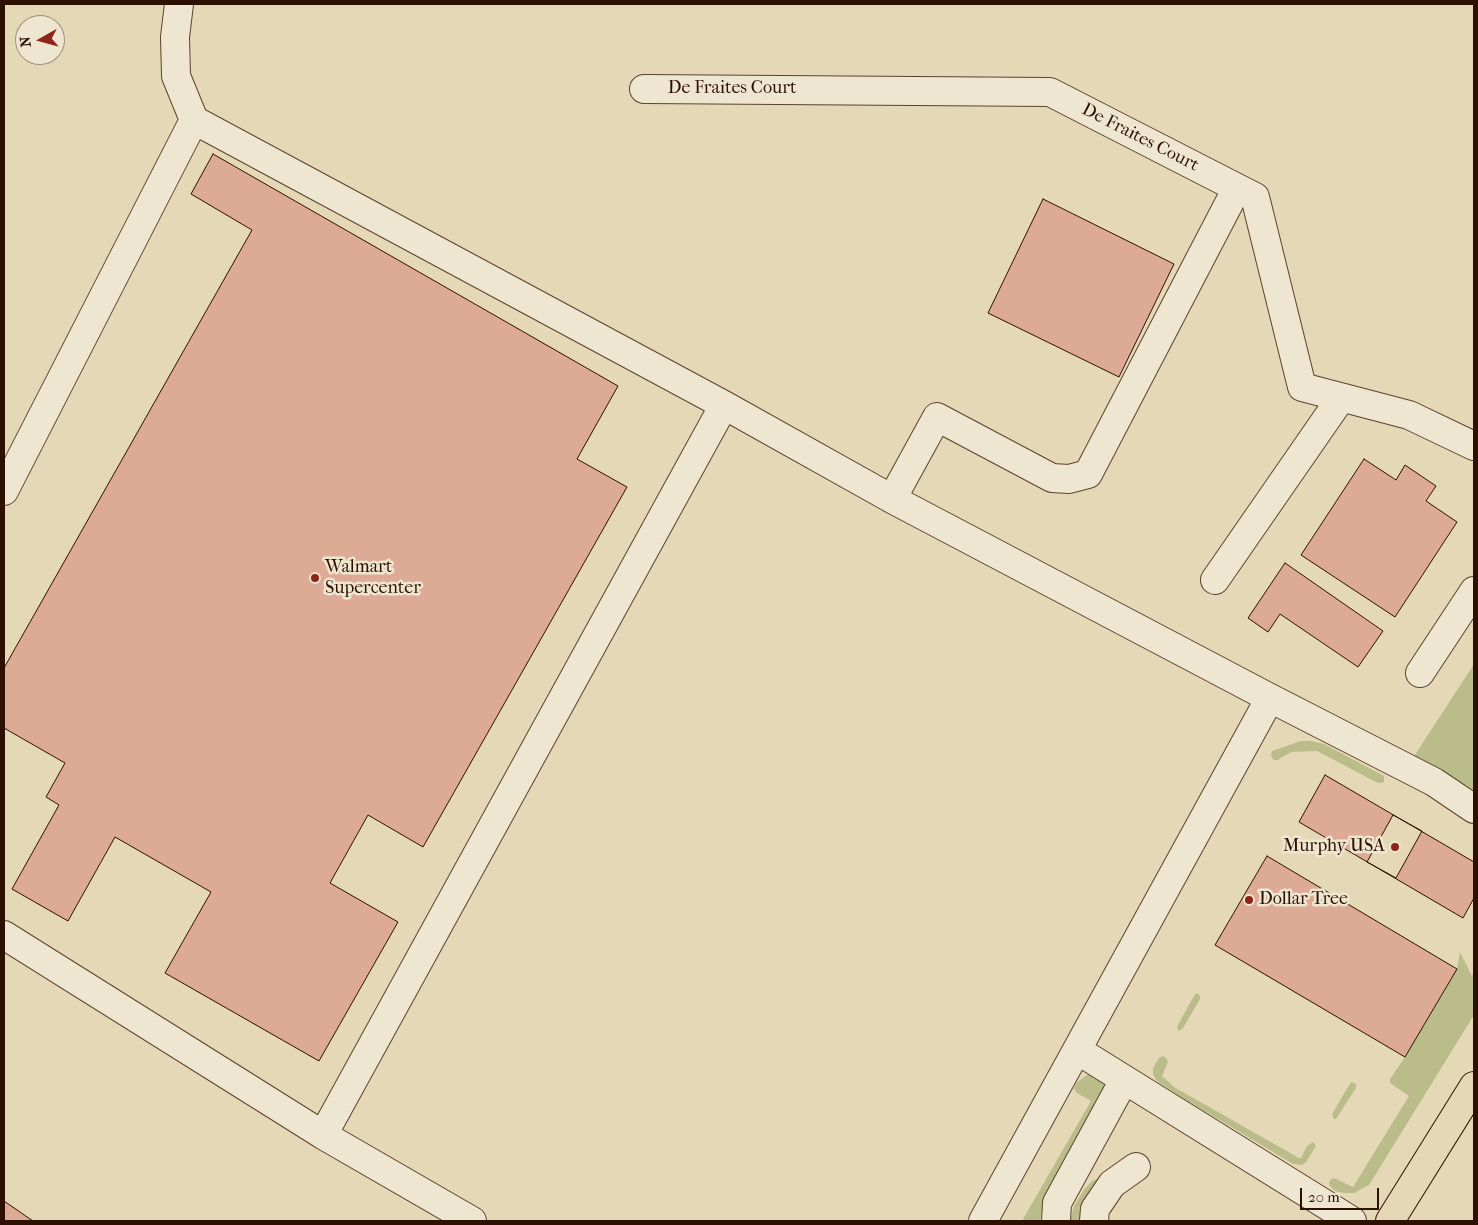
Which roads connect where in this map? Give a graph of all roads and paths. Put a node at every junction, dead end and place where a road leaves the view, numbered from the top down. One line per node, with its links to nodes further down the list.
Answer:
1 (179, 4): 3 (street)
2 (644, 89): 4 (street, De Fraites Court)
3 (194, 120): 6 (street); 8 (street)
4 (1237, 188): 5 (street, De Fraites Court); 9 (street)
5 (1341, 398): 7 (street, De Fraites Court); 10 (street)
6 (724, 405): 9 (street); 19 (street)
7 (1474, 446)
8 (4, 492)
9 (892, 499): 13 (street)
10 (1215, 580)
11 (1474, 591): 12 (street)
12 (1420, 673)
13 (1270, 698): 14 (street); 16 (street)
14 (1474, 809)
15 (4, 935): 19 (street)
16 (1077, 1050): 17 (street); 22 (street)
17 (1124, 1080): 23 (street); 25 (street)
18 (1474, 1086): 26 (main road)
19 (323, 1135): 21 (street)
20 (1136, 1167): 24 (street)
21 (472, 1221)
22 (983, 1221)
23 (1056, 1221)
24 (1094, 1221)
25 (1352, 1221)
26 (1390, 1221)

